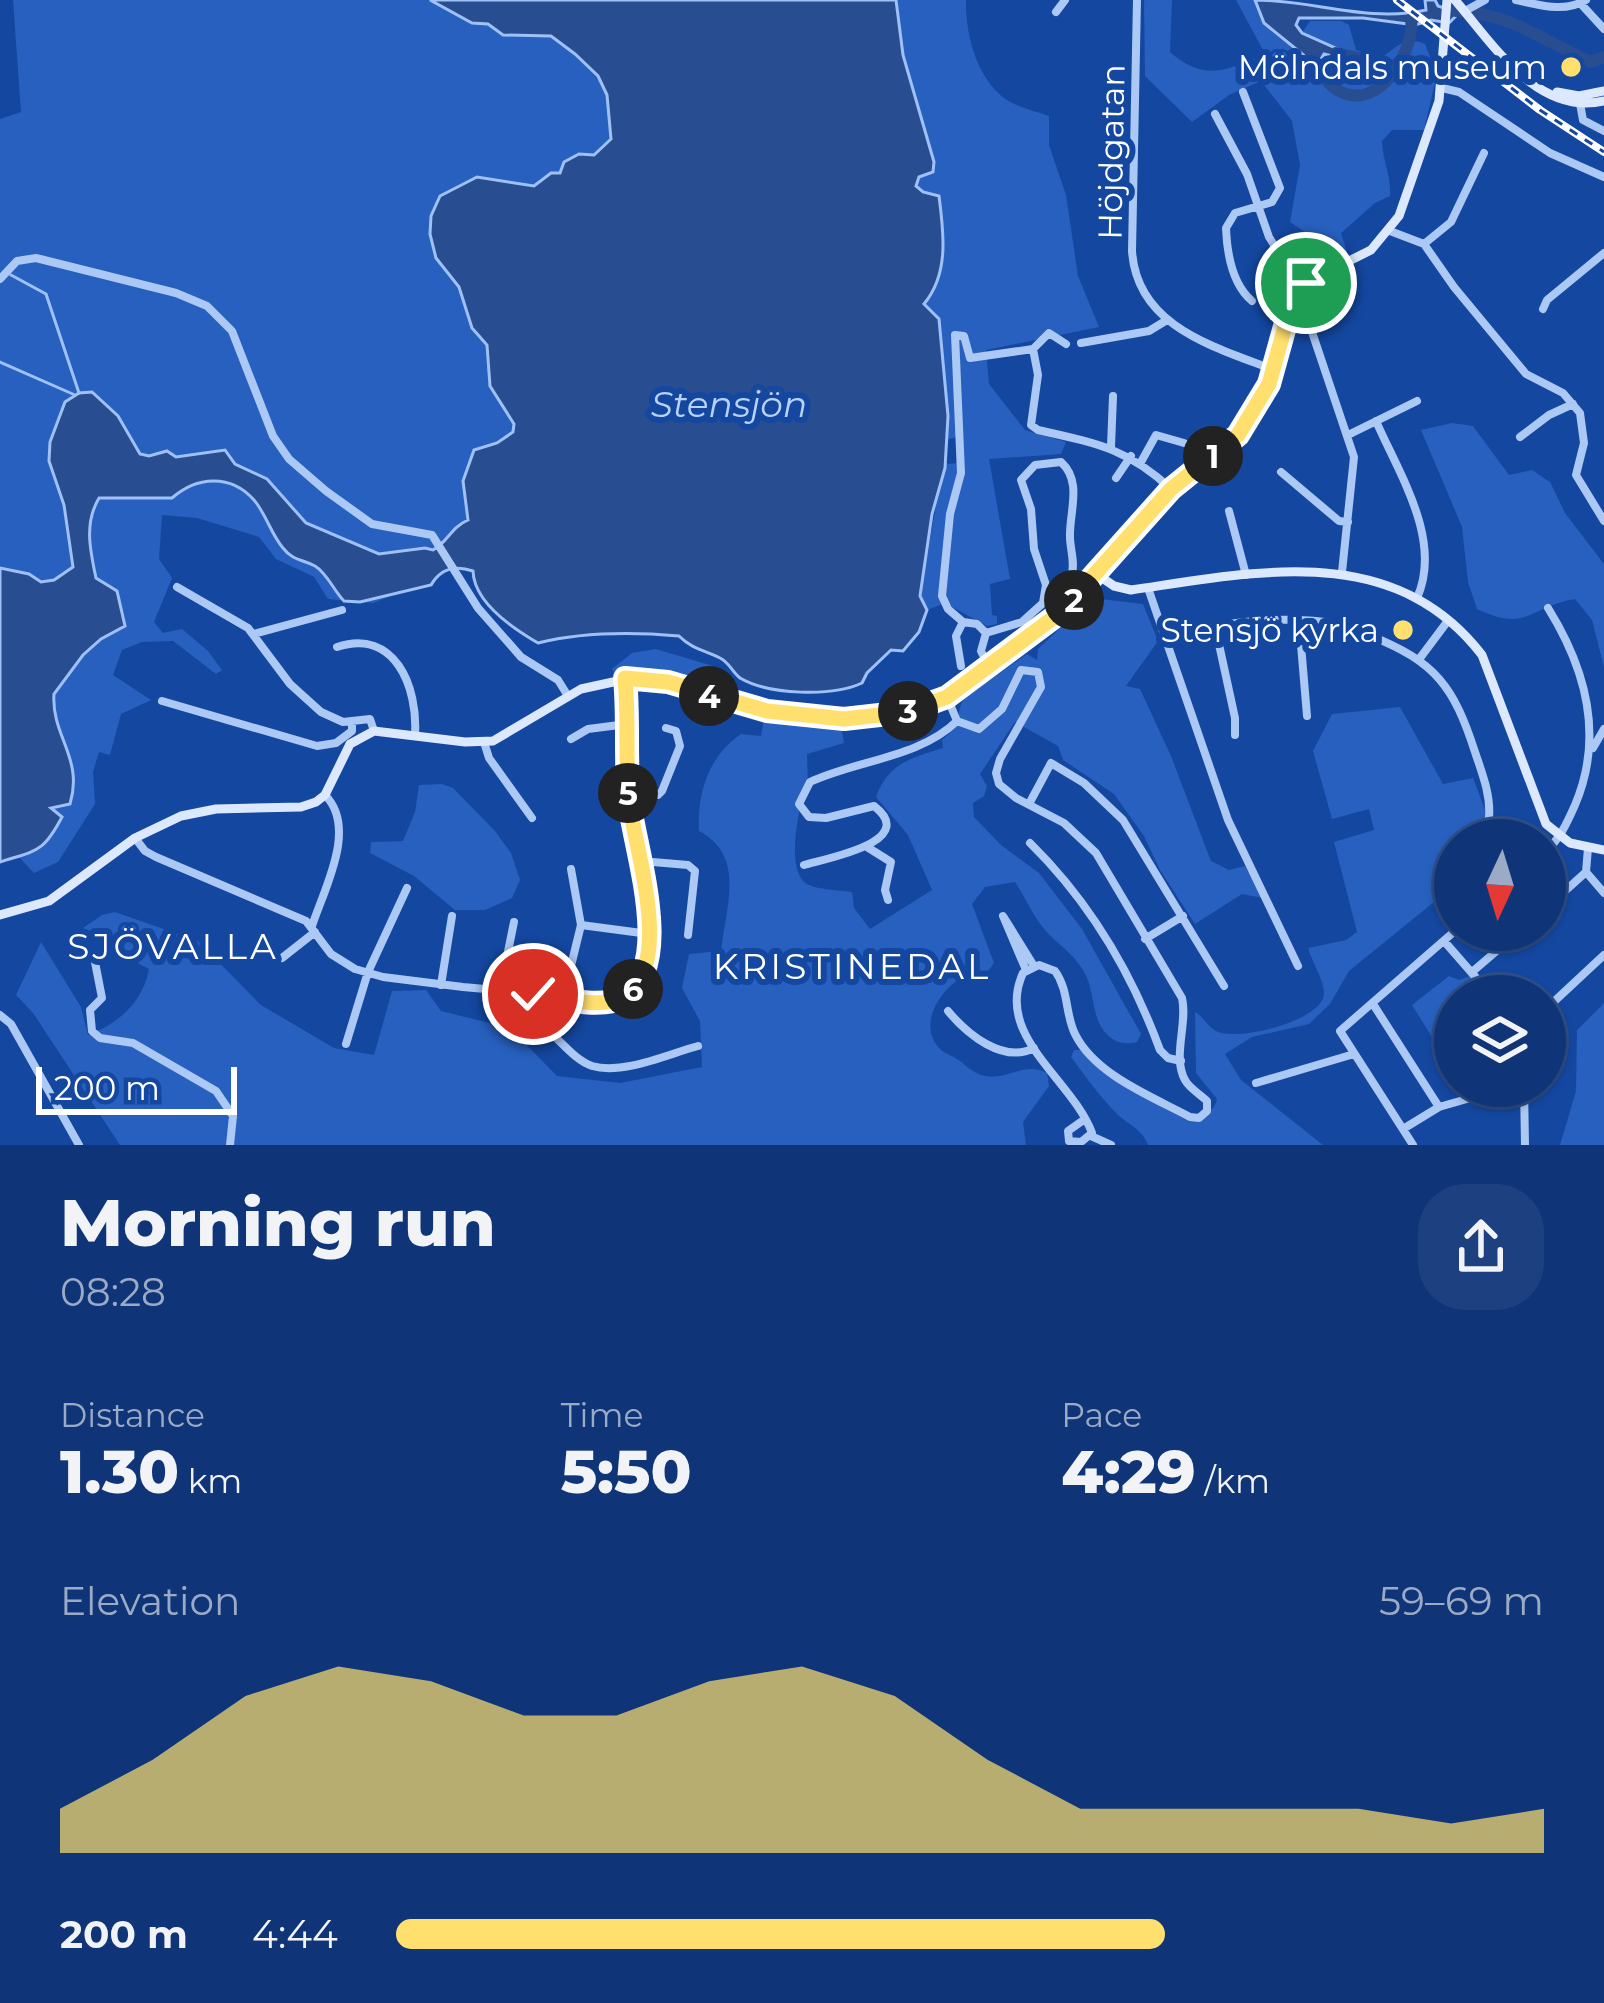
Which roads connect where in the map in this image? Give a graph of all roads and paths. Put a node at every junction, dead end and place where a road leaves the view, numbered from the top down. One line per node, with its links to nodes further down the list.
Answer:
1 (1064, 0): 7 (street)
2 (1137, 0): 27 (street, Höjdgatan)
3 (1485, 0): 6 (street)
4 (1516, 0): 5 (street)
5 (1585, 1): 8 (street)
6 (1462, 7): 9 (street); 12 (street)
7 (1056, 12)
8 (1604, 29)
9 (1442, 88): 17 (street); 19 (street)
10 (1604, 91): 12 (street)
11 (1243, 92): 18 (street)
12 (1579, 100): 13 (street); 15 (street)
13 (1604, 101)
14 (1215, 114): 18 (street)
15 (1604, 131)
16 (1484, 153): 20 (street)
17 (1604, 177)
18 (1258, 207): 22 (street); 24 (street)
19 (1390, 231): 20 (street); 22 (street)
20 (1424, 244): 34 (street)
21 (1604, 253): 25 (street)
22 (1313, 278): 26 (street)
23 (0, 279): 71 (street)
24 (1252, 301)
25 (1543, 309)
26 (1288, 315): 31 (street); 36 (street)
27 (1167, 320): 28 (street); 31 (street, Höjdgatan)
28 (1081, 343)
29 (1066, 344): 30 (street)
30 (1033, 349): 39 (street); 58 (street)
31 (1274, 370): 44 (street)
32 (1113, 396): 39 (street)
33 (1417, 401): 35 (street)
34 (1573, 404): 37 (street); 46 (street)
35 (1376, 421): 36 (street); 53 (street)
36 (1348, 435): 47 (street)
37 (1520, 437)
38 (1184, 442): 41 (street)
39 (1111, 447): 40 (street)
40 (1131, 456): 41 (street); 43 (street)
41 (1141, 462): 44 (street)
42 (1281, 472): 47 (street)
43 (1116, 478)
44 (1171, 489): 49 (street)
45 (1229, 511): 50 (street)
46 (1604, 521)
47 (1348, 522): 48 (street)
48 (1342, 572): 50 (street); 53 (street)
49 (1098, 575): 52 (street); 69 (street)
50 (1247, 577): 52 (street)
51 (177, 587): 63 (street)
52 (1148, 588): 65 (street)
53 (1417, 598): 59 (street)
54 (1043, 603): 54 (street); 62 (street)
55 (1548, 608): 85 (street)
56 (342, 610): 63 (street)
57 (1299, 621): 60 (street); 61 (street); 74 (street)
58 (963, 622): 62 (street); 68 (street)
59 (1447, 622): 67 (street); 91 (street)
60 (1341, 624)
61 (1215, 626): 65 (street); 82 (street)
62 (986, 633): 69 (street)
63 (254, 634): 76 (street)
64 (1371, 636): 67 (street)
65 (1164, 640): 122 (street)
66 (338, 647): 81 (street)
67 (1420, 658): 90 (street)
68 (961, 666)
69 (989, 668): 72 (street)
70 (625, 678): 71 (street); 72 (street); 77 (street)
71 (568, 696): 84 (street)
72 (947, 697): 75 (street)
73 (162, 701): 76 (street)
74 (1307, 716)
75 (957, 721): 88 (street); 96 (street)
76 (352, 722): 80 (street)
77 (627, 724): 83 (street); 87 (street)
78 (666, 728): 87 (street)
79 (1604, 729): 85 (street)
80 (374, 731): 81 (street); 86 (street)
81 (415, 734): 84 (street)
82 (1234, 735)
83 (572, 739)
84 (484, 742): 89 (street)
85 (1592, 750): 92 (street)
86 (325, 794): 93 (street); 112 (street)
87 (628, 795): 99 (street)
88 (1028, 804): 109 (street); 115 (street)
89 (532, 818)
90 (1490, 818)
91 (1544, 819)
92 (1566, 824)
93 (135, 838): 107 (street); 112 (street)
94 (1566, 839): 97 (street)
95 (1030, 843): 140 (street)
96 (866, 847): 100 (street); 106 (street)
97 (1588, 848): 98 (street); 102 (street)
98 (1604, 850)
99 (641, 861): 113 (street); 114 (street)
100 (804, 865)
101 (571, 869): 111 (street)
102 (1586, 872): 104 (street); 105 (street)
103 (407, 888): 124 (street)
104 (1566, 890)
105 (1604, 893)
106 (888, 900)
107 (0, 915)
108 (452, 916): 128 (street)
109 (1183, 916): 115 (street); 129 (street)
110 (514, 922): 131 (street)
111 (581, 925): 113 (street); 127 (street)
112 (314, 929): 121 (street); 124 (street)
113 (650, 934): 132 (street)
114 (688, 935)
115 (1145, 939): 140 (street)
116 (1434, 949): 133 (street)
117 (1454, 951): 125 (street)
118 (1496, 951): 125 (street)
119 (1604, 955): 130 (street)
120 (94, 957): 149 (street)
121 (282, 958)
122 (1298, 966)
123 (1030, 968): 123 (street); 138 (street); 140 (street)
124 (368, 972): 128 (street); 136 (street)
125 (1472, 972): 126 (street)
126 (1474, 975)
127 (568, 978)
128 (441, 985): 131 (street)
129 (1224, 986)
130 (1566, 990)
131 (500, 991): 132 (street)
132 (533, 994): 137 (street)
133 (1373, 1004): 139 (street); 142 (street)
134 (948, 1011): 138 (street)
135 (0, 1015): 148 (street)
136 (346, 1044)
137 (698, 1046)
138 (1034, 1048): 145 (street)
139 (1354, 1054): 141 (street); 146 (street)
140 (1181, 1060)
141 (1256, 1083)
142 (1434, 1099)
143 (1439, 1107): 146 (street)
144 (1524, 1107): 152 (street)
145 (1084, 1119): 147 (street); 147 (street)
146 (1403, 1129): 151 (street)
147 (1091, 1136): 150 (street)
148 (79, 1145)
149 (230, 1145)
150 (1111, 1145)
151 (1413, 1145)
152 (1525, 1145)

